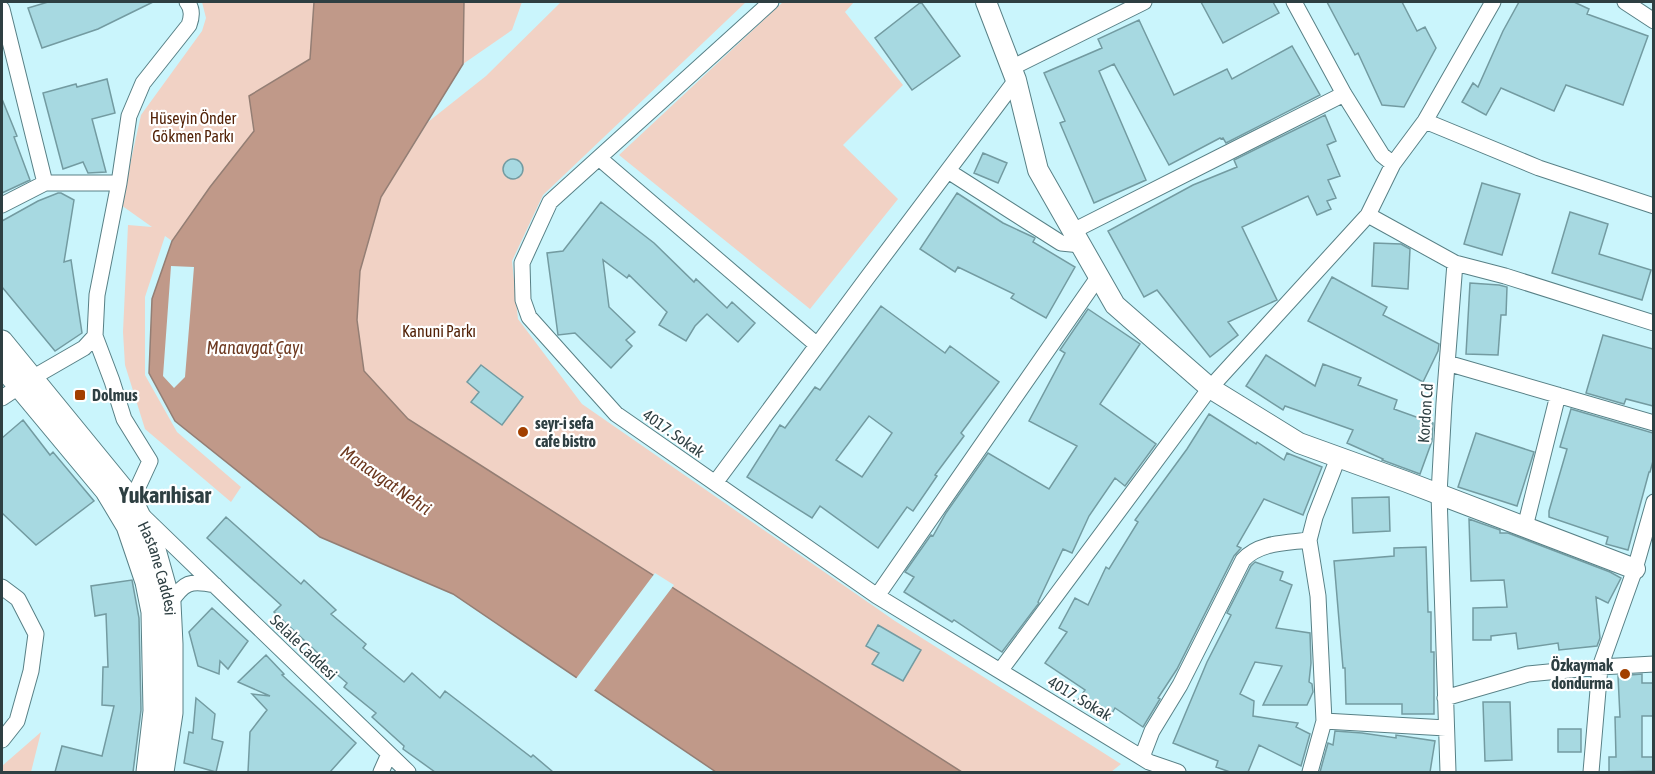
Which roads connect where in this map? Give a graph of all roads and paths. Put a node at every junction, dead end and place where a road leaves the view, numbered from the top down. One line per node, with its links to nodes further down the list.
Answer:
1 (187, 2): 17 (street)
2 (771, 2): 13 (street, 4017. Sokak)
3 (1144, 2): 10 (street)
4 (1294, 2): 11 (street)
5 (1492, 2): 12 (street)
6 (1625, 2): 9 (street)
7 (987, 3): 10 (street)
8 (2, 9): 16 (street)
9 (1653, 21)
10 (1013, 74): 15 (street); 21 (street)
11 (1344, 94): 14 (street); 21 (street)
12 (1425, 121): 14 (street); 19 (street)
13 (599, 159): 27 (street); 35 (street, 4017. Sokak)
14 (1393, 164): 20 (street)
15 (948, 171): 21 (street); 27 (street)
16 (45, 183): 17 (street); 18 (street)
17 (119, 183): 25 (street)
18 (2, 205)
19 (1653, 206)
20 (1368, 215): 22 (street); 31 (street)
21 (1077, 238): 23 (street)
22 (1455, 263): 24 (street); 28 (street, Kordon Cd)
23 (1099, 276): 31 (street); 44 (street)
24 (1653, 323)
25 (95, 336): 30 (street); 38 (street)
26 (2, 341): 30 (main road, Hastane Caddesi)
27 (818, 345): 35 (street)
28 (1447, 363): 32 (street); 36 (street, Kordon Cd)
29 (2, 366): 30 (main road, Hastane Caddesi)
30 (17, 387): 38 (main road, Hastane Caddesi); 55 (main road, Hastane Caddesi)
31 (1210, 388): 34 (street); 48 (street)
32 (1558, 395): 33 (street); 39 (street)
33 (1653, 423)
34 (1338, 458): 36 (street); 40 (street)
35 (715, 483): 44 (street, 4017. Sokak)
36 (1439, 494): 39 (street); 49 (street, Kordon Cd)
37 (1653, 502): 41 (street)
38 (135, 506): 42 (street, Selale Caddesi); 45 (main road, Hastane Caddesi)
39 (1525, 527): 41 (street)
40 (1309, 540): 50 (street); 54 (street)
41 (1635, 569): 47 (street)
42 (215, 585): 45 (street); 53 (street, Selale Caddesi)
43 (2, 587): 52 (street)
44 (877, 596): 48 (street, 4017. Sokak)
45 (170, 603): 56 (main road, Hastane Caddesi)
46 (1653, 664): 47 (street)
47 (1600, 667): 49 (street); 62 (street)
48 (1000, 671): 54 (street, 4017. Sokak)
49 (1445, 698): 51 (street, Kordon Cd)
50 (1324, 721): 51 (street); 60 (street)
51 (1446, 728): 61 (street, Kordon Cd)
52 (2, 740)
53 (389, 754): 57 (street); 58 (street, Selale Caddesi)
54 (1142, 757): 59 (street, 4017. Sokak)
55 (147, 772)
56 (163, 772)
57 (381, 772)
58 (408, 772)
59 (1178, 772)
60 (1310, 772)
61 (1448, 772)
62 (1591, 772)

